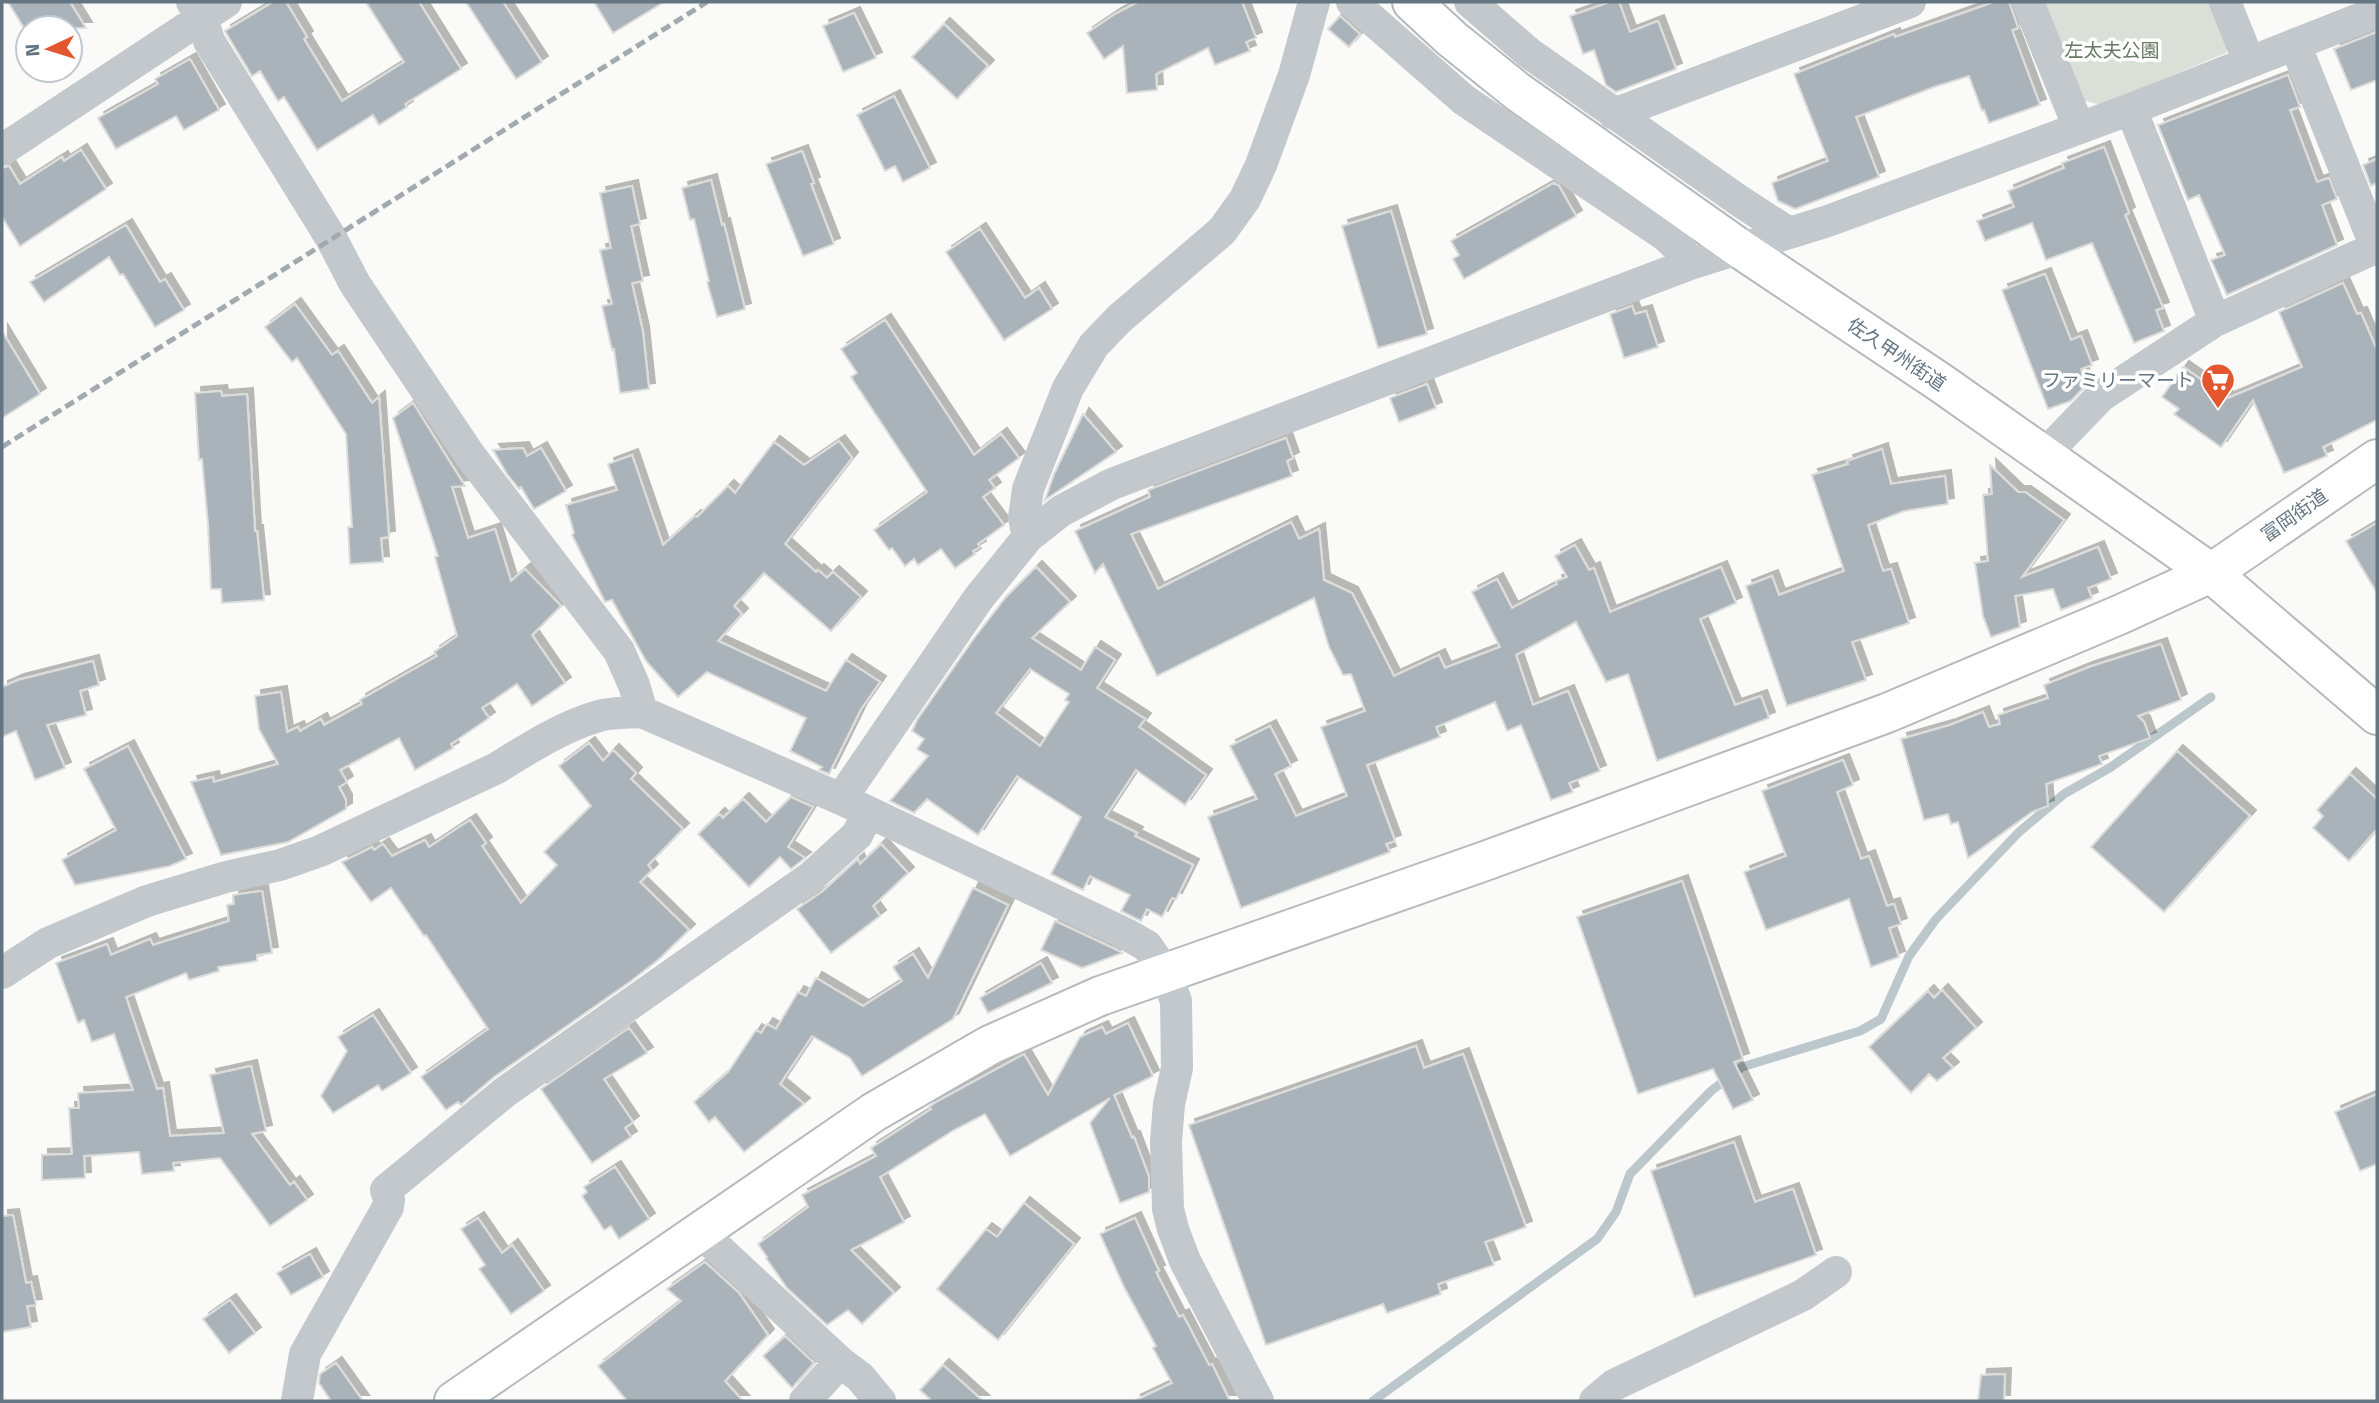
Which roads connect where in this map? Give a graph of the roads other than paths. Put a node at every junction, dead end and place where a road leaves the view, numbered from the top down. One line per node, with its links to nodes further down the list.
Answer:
1 (1314, 2): 23 (street)
2 (1352, 2): 19 (street)
3 (1412, 2): 17 (main road, 佐久甲州街道)
4 (1470, 2): 13 (street)
5 (1910, 2): 13 (street)
6 (2028, 2): 14 (street)
7 (2225, 2): 11 (street)
8 (207, 7): 15 (street); 25 (street)
9 (2377, 12): 10 (street)
10 (2295, 44): 11 (street); 18 (street)
11 (2249, 62): 12 (street)
12 (2131, 109): 14 (street); 20 (street)
13 (1614, 114): 16 (street)
14 (2079, 128): 16 (street)
15 (2, 150)
16 (1789, 233): 17 (street)
17 (1739, 247): 19 (street); 21 (main road, 佐久甲州街道)
18 (2377, 248): 20 (street)
19 (1690, 264): 23 (street)
20 (2214, 321): 21 (street)
21 (2045, 455): 24 (main road, 佐久甲州街道)
22 (2377, 459): 24 (main road, 富岡街道)
23 (1028, 537): 27 (street)
24 (2211, 573): 26 (main road, 佐久甲州街道); 28 (main road, 富岡街道)
25 (642, 712): 27 (street); 29 (street)
26 (2377, 715)
27 (855, 806): 28 (street); 33 (street)
28 (1165, 972): 30 (main road, 富岡街道); 37 (street)
29 (2, 973)
30 (700, 1232): 32 (street); 34 (main road, 富岡街道)
31 (1836, 1272): 38 (street)
32 (840, 1362): 35 (street); 36 (street)
33 (297, 1401)
34 (454, 1401)
35 (805, 1401)
36 (880, 1401)
37 (1258, 1401)
38 (1595, 1401)

